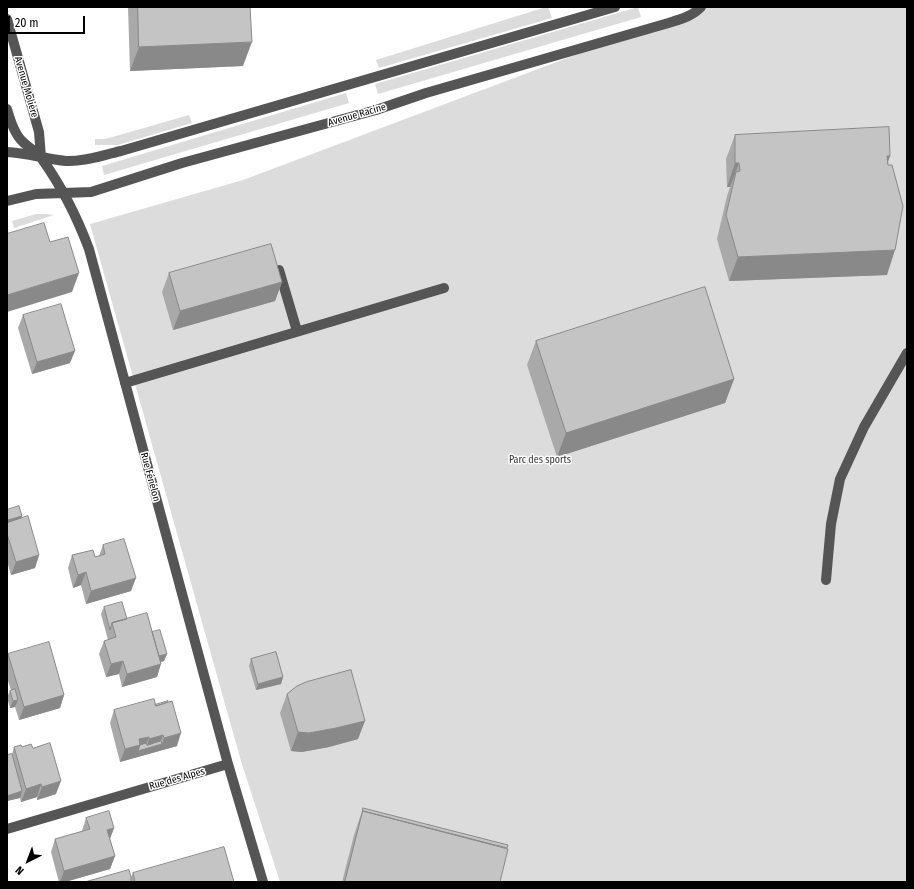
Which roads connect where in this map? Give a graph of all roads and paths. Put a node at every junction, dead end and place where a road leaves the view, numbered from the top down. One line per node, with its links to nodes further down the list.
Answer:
1 (615, 7): 6 (street)
2 (701, 7): 7 (street, Avenue Racine)
3 (7, 19): 6 (street, Avenue Molière)
4 (7, 109): 6 (street, Avenue Molière)
5 (7, 152): 6 (street)
6 (41, 157): 7 (street, Avenue Molière)
7 (65, 193): 8 (street, Avenue Racine); 13 (street, Rue Fénélon)
8 (7, 201)
9 (279, 270): 11 (street)
10 (444, 288): 11 (street)
11 (297, 331): 13 (street)
12 (907, 353): 14 (street)
13 (125, 383): 15 (street, Rue Fénélon)
14 (826, 580)
15 (228, 764): 16 (street, Rue des Alpes); 17 (street)
16 (7, 829)
17 (262, 882)

